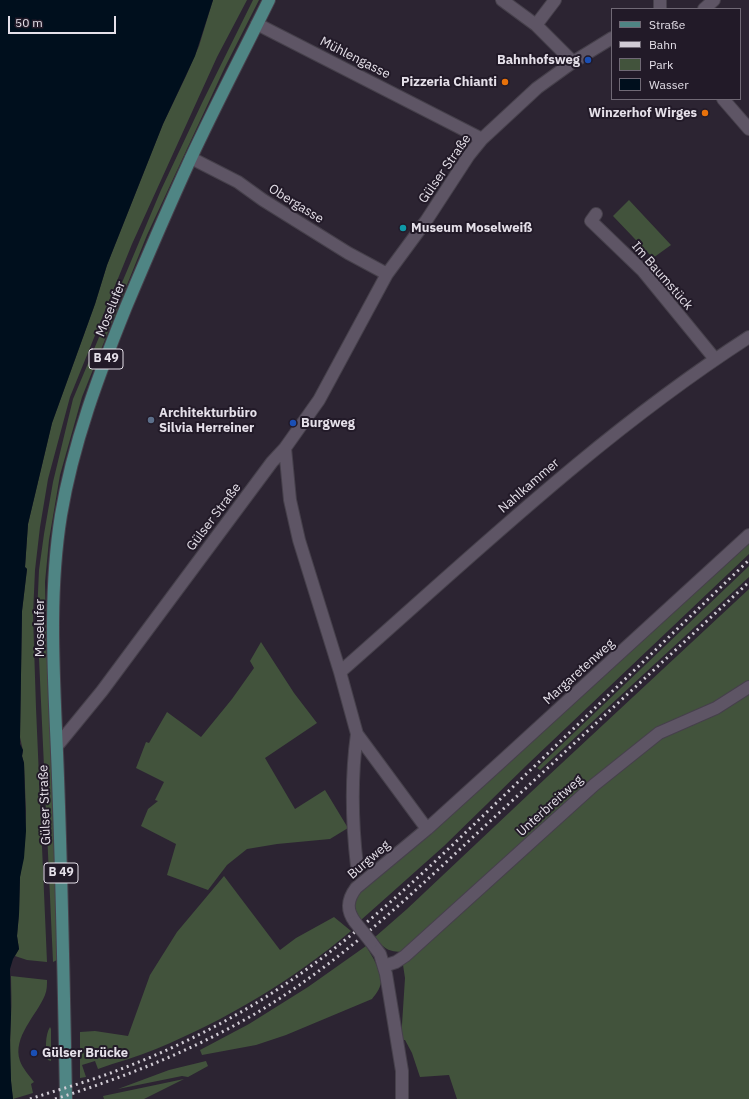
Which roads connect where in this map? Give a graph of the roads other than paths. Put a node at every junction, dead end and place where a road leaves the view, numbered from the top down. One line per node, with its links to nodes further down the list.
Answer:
1 (269, 0): 6 (main road, Moselufer / B 49)
2 (502, 0): 7 (street)
3 (555, 0): 7 (street)
4 (714, 0): 5 (street)
5 (705, 8)
6 (257, 24): 12 (street, Mühlengasse); 13 (main road, Moselufer / B 49)
7 (536, 25): 9 (street)
8 (611, 39): 9 (street, Gülser Straße)
9 (572, 62): 12 (street, Gülser Straße)
10 (723, 100): 11 (street)
11 (749, 129)
12 (482, 139): 15 (street, Gülser Straße)
13 (191, 158): 15 (street, Obergasse); 23 (main road, Moselufer / B 49)
14 (596, 214): 17 (street, Im Baumstück)
15 (387, 274): 18 (street, Gülser Straße)
16 (749, 337): 17 (street, Nahlkammer)
17 (715, 359): 20 (street, Nahlkammer)
18 (285, 448): 20 (street, Burgweg); 23 (street, Gülser Straße)
19 (749, 535): 24 (street, Margaretenweg)
20 (340, 672): 22 (street, Burgweg)
21 (749, 687): 26 (street, Unterbreitweg)
22 (357, 734): 24 (street, Burgweg); 25 (street, Burgweg)
23 (57, 746): 27 (main road, Gülser Straße / B 49)
24 (427, 828): 26 (street, Burgweg, bridge)
25 (357, 866)
26 (384, 966): 28 (street, Burgweg)
27 (66, 1099)
28 (402, 1099)

